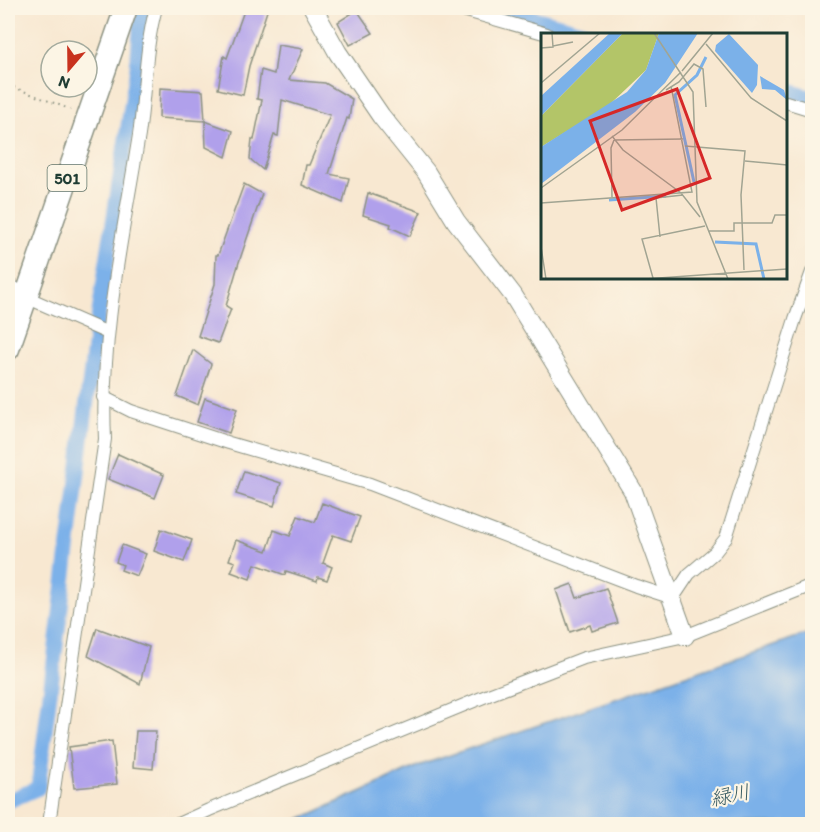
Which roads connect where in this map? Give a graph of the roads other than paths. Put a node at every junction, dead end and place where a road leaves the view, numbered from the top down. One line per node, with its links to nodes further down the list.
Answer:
1 (126, 8): 10 (highway, 501)
2 (156, 8): 11 (street)
3 (313, 8): 15 (street)
4 (456, 8): 5 (street)
5 (544, 33)
6 (787, 102): 7 (street)
7 (813, 110)
8 (813, 272): 15 (street)
9 (8, 283): 10 (street)
10 (26, 297): 11 (street); 12 (highway, 501)
11 (100, 330): 13 (street)
12 (8, 349)
13 (103, 397): 15 (street); 17 (street)
14 (813, 585): 16 (street)
15 (673, 598): 16 (street)
16 (685, 636): 18 (street)
17 (49, 825)
18 (178, 825)

